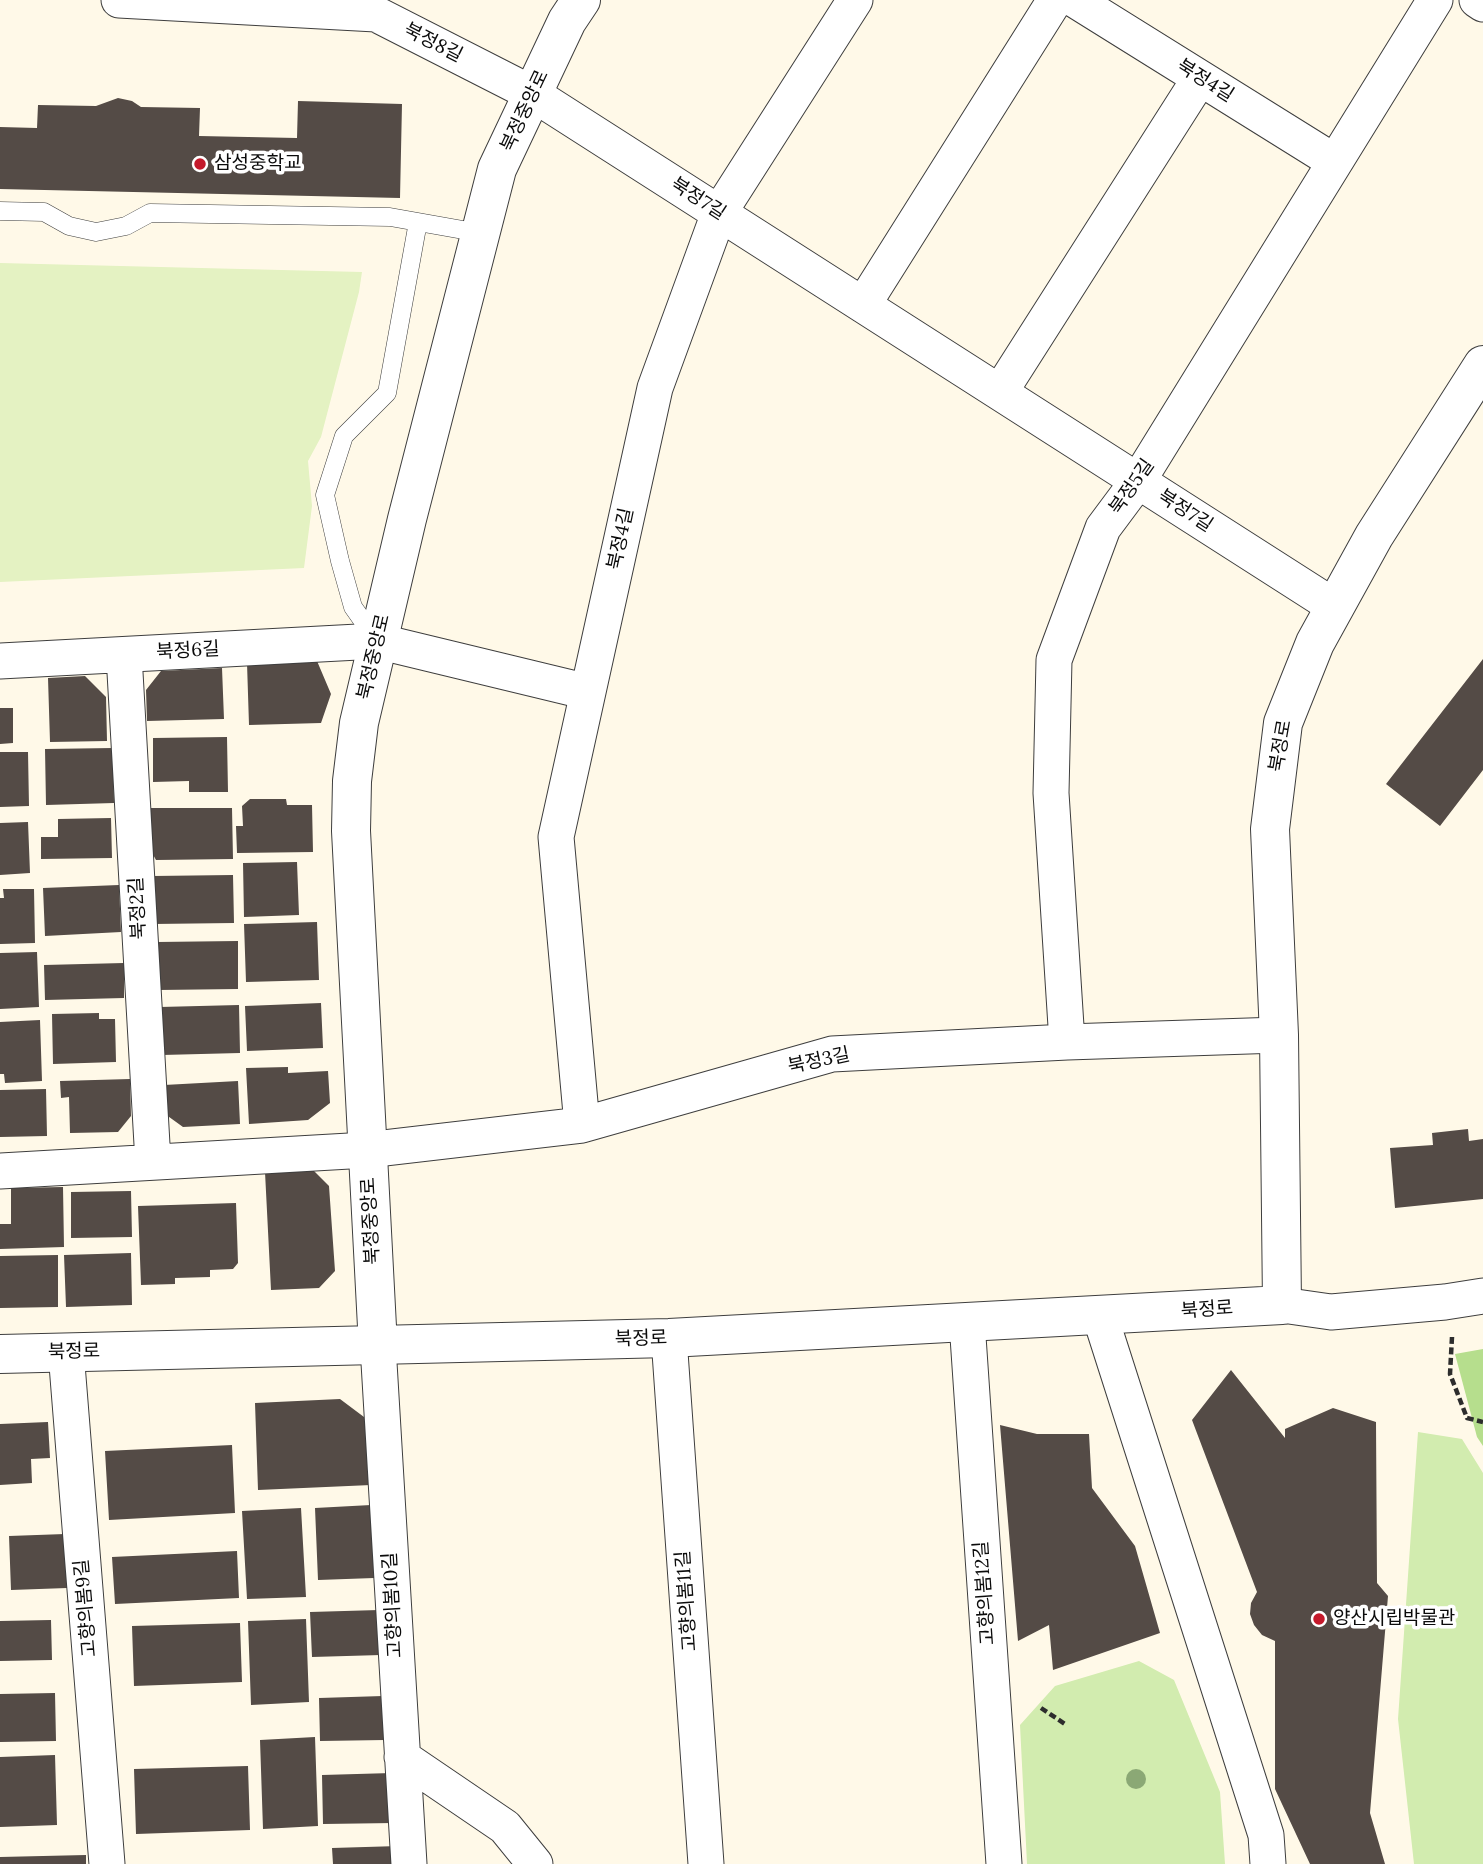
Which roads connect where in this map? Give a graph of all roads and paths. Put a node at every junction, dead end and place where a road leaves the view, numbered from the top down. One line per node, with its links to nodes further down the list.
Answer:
1 (119, 0): 9 (street, 북정8길)
2 (580, 0): 11 (street, 북정중앙로)
3 (855, 0): 14 (street, 북정4길)
4 (1055, 0): 17 (street)
5 (1075, 0): 10 (street, 북정4길)
6 (1435, 0): 12 (street, 북정5길)
7 (1477, 0): 8 (street)
8 (1483, 4)
9 (355, 6): 11 (street, 북정8길)
10 (1200, 78): 12 (street, 북정4길); 19 (street)
11 (533, 94): 14 (street, 북정7길); 16 (street, 북정중앙로)
12 (1335, 162): 20 (street, 북정5길)
13 (0, 211): 15 (lane)
14 (719, 213): 17 (street, 북정7길); 25 (street, 북정4길)
15 (418, 222): 16 (lane); 22 (lane)
16 (480, 233): 22 (street, 북정중앙로)
17 (863, 305): 19 (street, 북정7길)
18 (1483, 365): 21 (street, 북정로)
19 (1000, 393): 20 (street, 북정7길)
20 (1138, 481): 21 (street, 북정7길); 27 (street, 북정5길)
21 (1335, 607): 26 (street, 북정로)
22 (377, 642): 23 (street, 북정6길); 25 (street, 북정6길); 29 (street, 북정중앙로)
23 (124, 654): 24 (street, 북정6길); 30 (street, 북정2길)
24 (0, 661)
25 (588, 692): 28 (street, 북정4길)
26 (1279, 1035): 27 (street, 북정3길); 34 (street, 북정로)
27 (1067, 1042): 28 (street, 북정3길)
28 (582, 1125): 29 (street, 북정3길)
29 (367, 1150): 30 (street); 38 (street, 북정중앙로)
30 (152, 1162): 31 (street)
31 (0, 1171)
32 (1483, 1296): 33 (street, 북정로)
33 (1444, 1302): 34 (street, 북정로); 41 (path)
34 (1282, 1305): 35 (street, 북정로)
35 (1100, 1316): 36 (street, 북정로); 50 (street)
36 (967, 1322): 37 (street, 북정로); 49 (street, 고향의봄12길)
37 (669, 1338): 38 (street, 북정로); 48 (street, 고향의봄11길)
38 (378, 1346): 39 (street, 북정로); 44 (street, 고향의봄10길)
39 (66, 1352): 40 (street, 북정로); 45 (street, 고향의봄9길)
40 (0, 1354)
41 (1483, 1422)
42 (1041, 1708): 43 (path)
43 (1065, 1724)
44 (402, 1757): 46 (street, 고향의봄10길); 47 (street)
45 (107, 1864)
46 (409, 1864)
47 (535, 1864)
48 (705, 1864)
49 (1004, 1864)
50 (1268, 1864)

